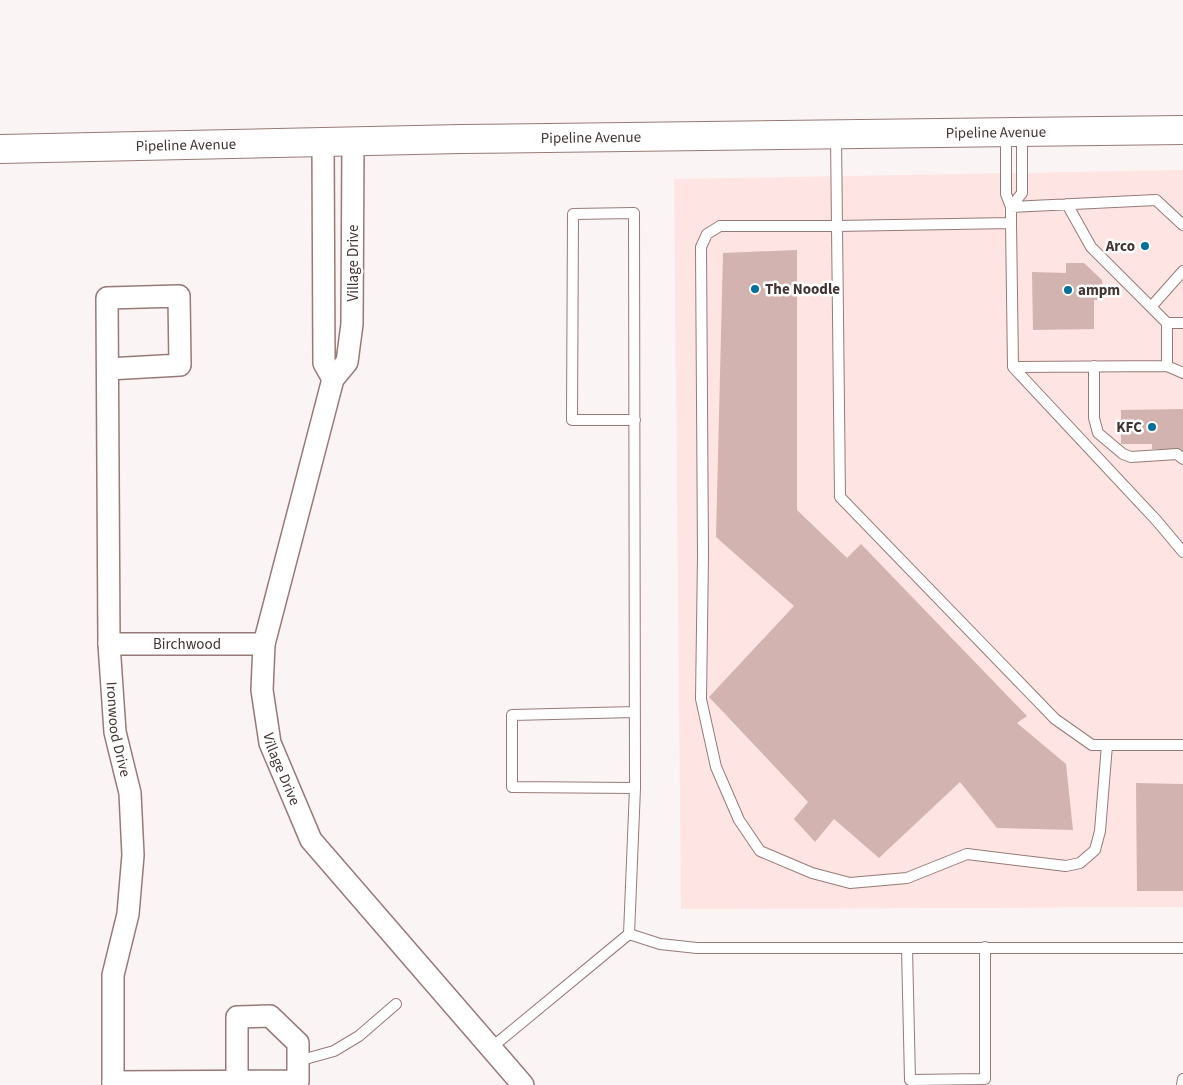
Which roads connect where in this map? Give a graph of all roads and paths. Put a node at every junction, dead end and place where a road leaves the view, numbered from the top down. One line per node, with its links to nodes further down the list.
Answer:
1 (1183, 130): 2 (main road, Pipeline Avenue)
2 (1014, 133): 3 (main road, Pipeline Avenue); 8 (lane); 8 (lane)
3 (836, 135): 5 (main road, Pipeline Avenue); 11 (lane)
4 (323, 142): 5 (main road, Pipeline Avenue); 6 (main road, Pipeline Avenue); 13 (street, Village Drive)
5 (353, 142): 12 (street, Village Drive)
6 (0, 149)
7 (1068, 204): 8 (lane); 10 (lane); 15 (lane)
8 (1011, 207): 9 (lane)
9 (1011, 223): 11 (lane); 20 (lane)
10 (1183, 225)
11 (836, 226): 30 (lane); 30 (lane)
12 (353, 239): 13 (street); 23 (street, Village Drive)
13 (324, 241): 23 (street, Village Drive)
14 (1183, 271): 15 (lane)
15 (1151, 307): 16 (lane)
16 (1167, 323): 17 (lane); 19 (lane)
17 (1183, 323)
18 (1094, 366): 19 (lane); 20 (lane); 25 (lane)
19 (1167, 366): 22 (lane)
20 (1013, 367): 26 (lane)
21 (108, 370): 21 (street, Ironwood Drive); 27 (street, Ironwood Drive)
22 (1183, 373)
23 (333, 379): 28 (street, Village Drive)
24 (635, 420): 24 (lane); 29 (lane)
25 (1183, 459)
26 (1183, 552)
27 (109, 644): 28 (street, Birchwood); 42 (street, Ironwood Drive)
28 (264, 644): 38 (street, Village Drive)
29 (635, 712): 32 (lane); 32 (lane)
30 (1107, 745): 31 (lane)
31 (1183, 745)
32 (635, 788): 33 (lane)
33 (629, 934): 35 (lane); 38 (lane)
34 (985, 947): 35 (lane); 35 (lane); 36 (lane)
35 (907, 948)
36 (1183, 948)
37 (396, 1004): 39 (lane)
38 (491, 1048): 43 (street, Village Drive)
39 (298, 1060): 41 (street); 41 (street)
40 (1183, 1079): 44 (lane)
41 (238, 1082): 42 (street)
42 (113, 1084)
43 (523, 1085)
44 (1182, 1085)

